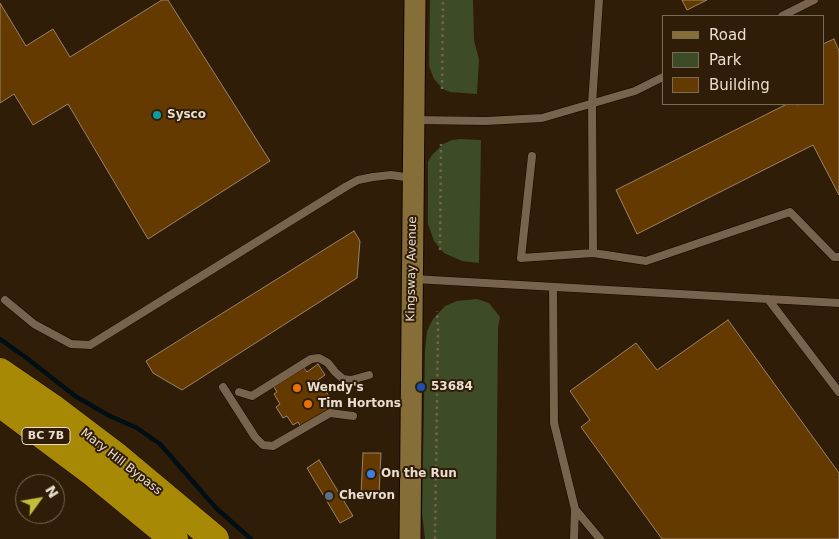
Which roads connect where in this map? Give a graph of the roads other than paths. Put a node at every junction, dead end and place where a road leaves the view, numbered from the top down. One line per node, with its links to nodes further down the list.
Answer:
1 (415, 0): 7 (main road, Kingsway Avenue)
2 (599, 0): 6 (lane)
3 (814, 0): 4 (lane)
4 (784, 15)
5 (662, 78): 6 (lane)
6 (592, 104): 7 (lane); 10 (lane)
7 (414, 120): 9 (main road, Kingsway Avenue)
8 (532, 156): 10 (lane)
9 (413, 178): 12 (main road, Kingsway Avenue); 15 (lane)
10 (593, 254): 11 (lane)
11 (839, 257)
12 (412, 279): 13 (lane); 27 (main road, Kingsway Avenue)
13 (553, 287): 14 (lane); 24 (lane)
14 (768, 299): 16 (lane); 21 (lane)
15 (5, 300)
16 (839, 303)
17 (0, 372): 26 (highway, Mary Hill Bypass / BC 7B)
18 (369, 375): 20 (lane)
19 (223, 387): 23 (lane)
20 (239, 392)
21 (839, 392)
22 (0, 403): 25 (highway, Mary Hill Bypass / BC 7B)
23 (353, 416)
24 (575, 509): 28 (lane); 29 (lane)
25 (174, 539)
26 (215, 539)
27 (410, 539)
28 (574, 539)
29 (600, 539)

